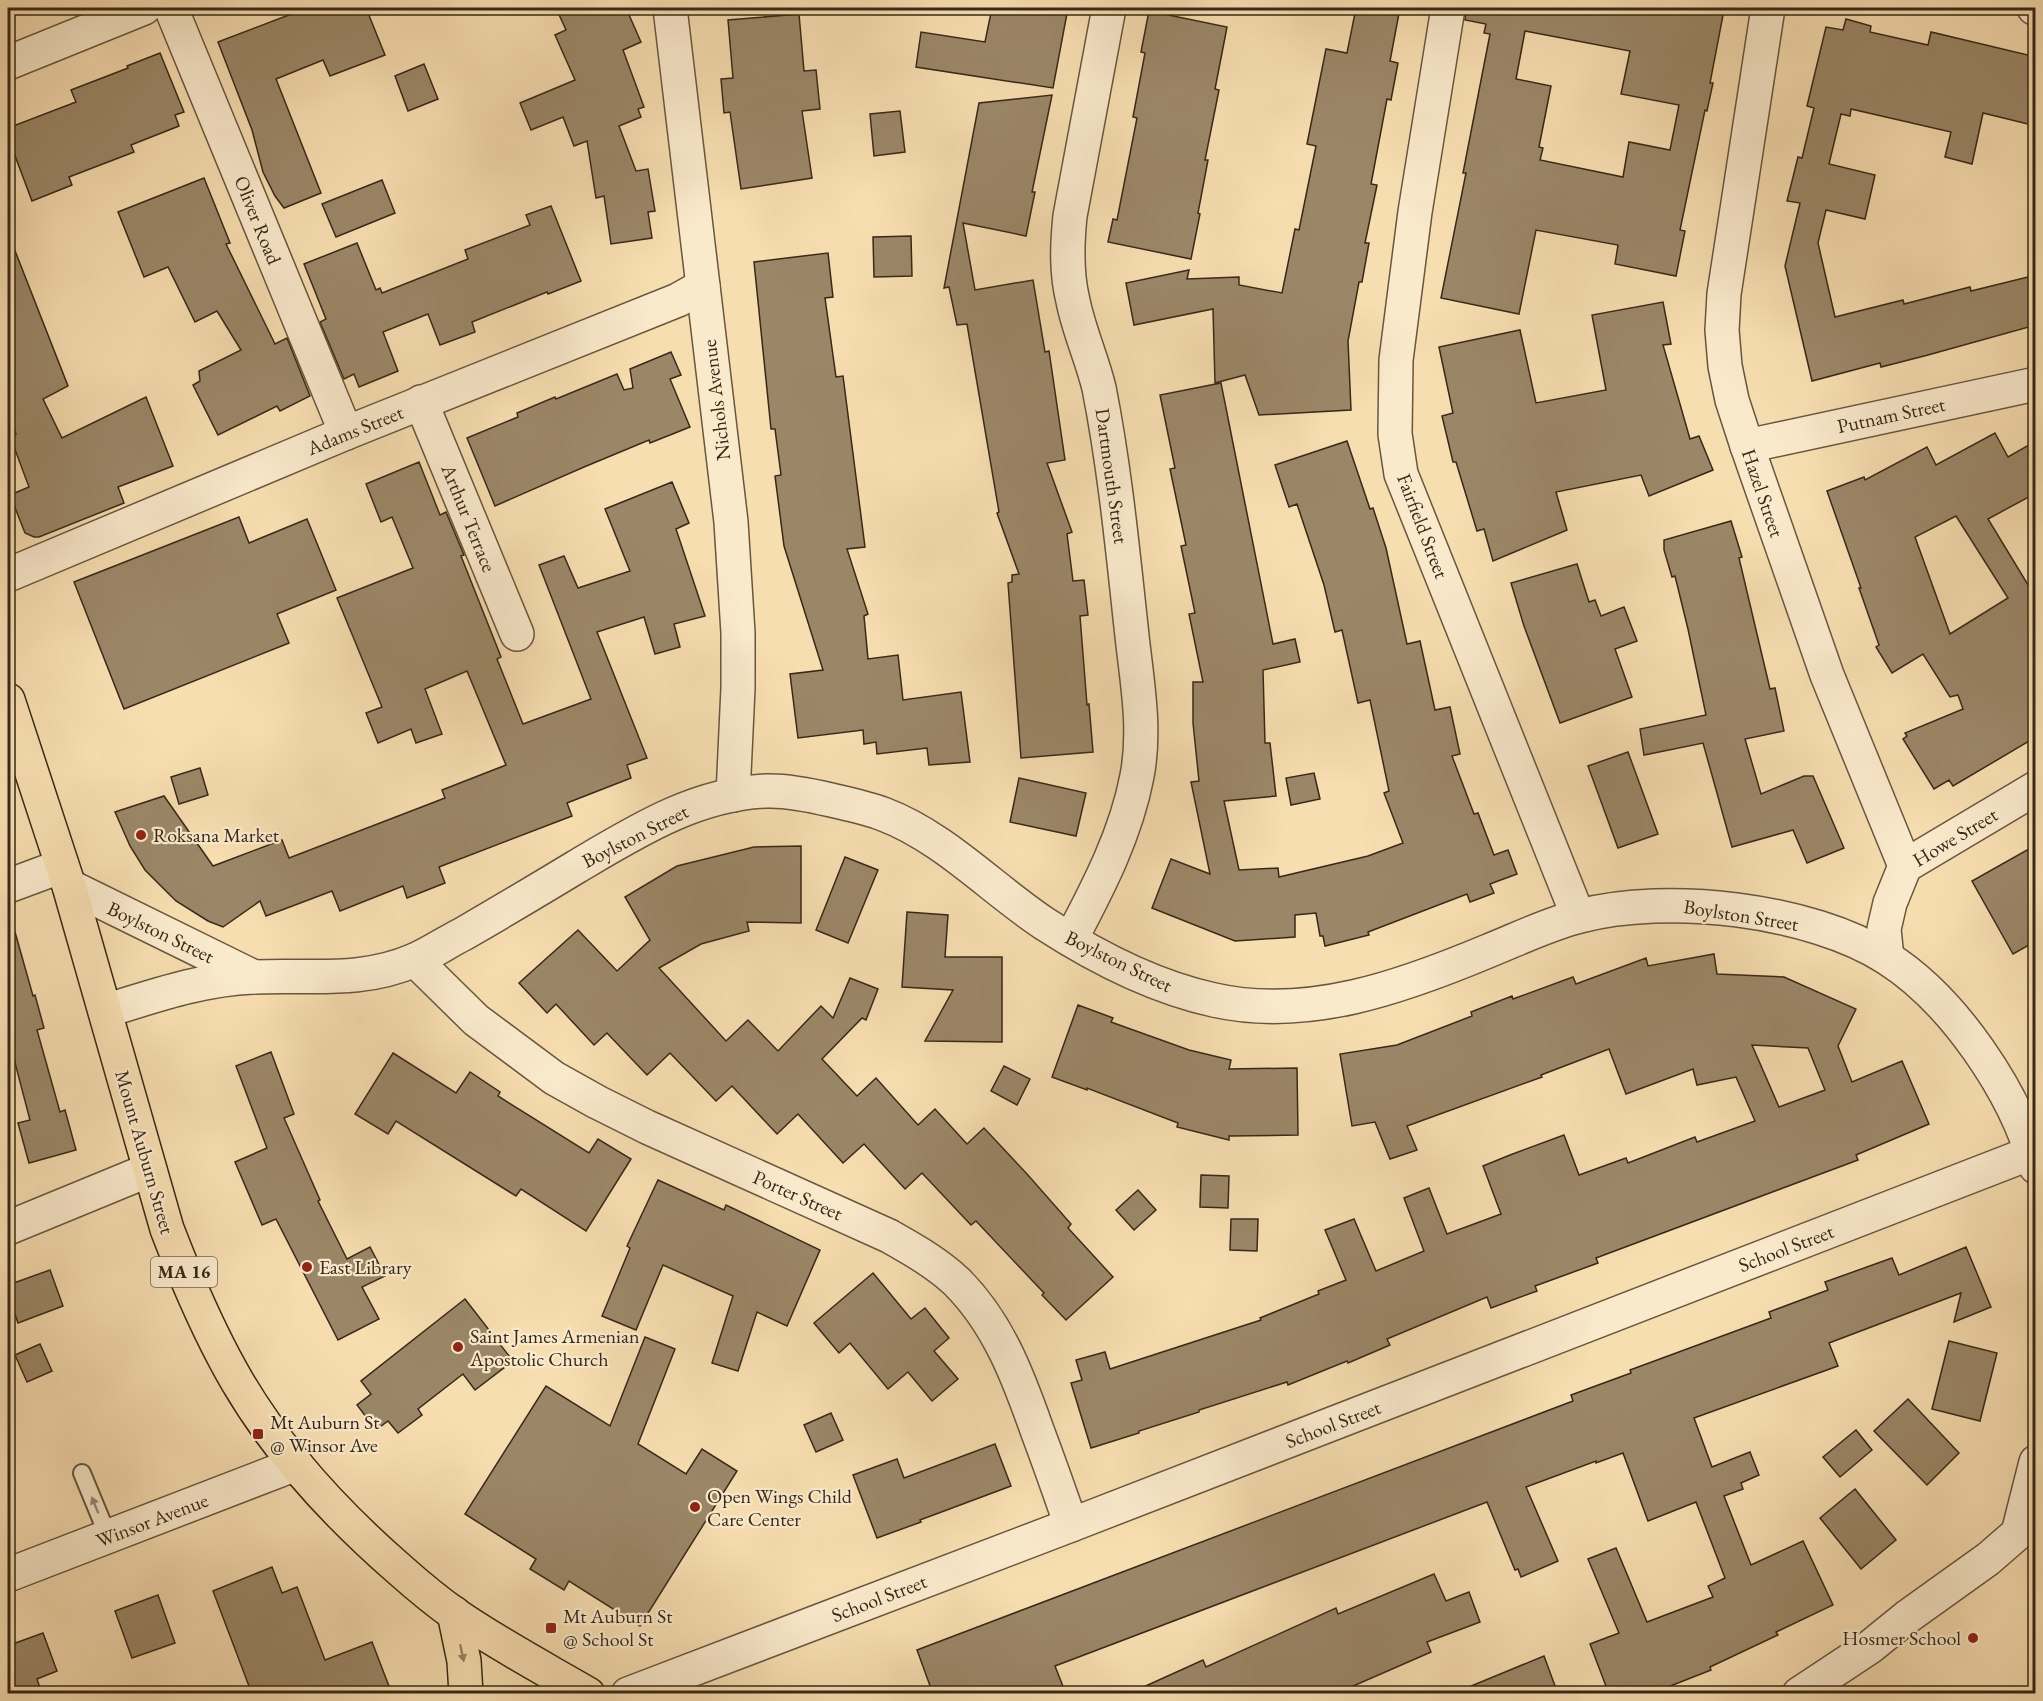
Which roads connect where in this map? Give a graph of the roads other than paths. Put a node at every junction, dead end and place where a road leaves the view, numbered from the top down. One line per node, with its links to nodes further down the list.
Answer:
1 (144, 8): 7 (street)
2 (171, 8): 11 (street, Oliver Road)
3 (670, 8): 8 (street, Nichols Avenue)
4 (1109, 8): 22 (street, Dartmouth Street)
5 (1448, 8): 21 (street, Fairfield Street)
6 (1768, 8): 12 (street, Hazel Street)
7 (8, 63)
8 (703, 286): 10 (street, Adams Street); 17 (street, Nichols Avenue)
9 (2036, 384): 12 (street, Putnam Street)
10 (421, 402): 11 (street, Adams Street); 14 (street, Arthur Terrace)
11 (346, 433): 13 (street, Adams Street)
12 (1747, 446): 18 (street, Hazel Street)
13 (8, 575)
14 (517, 634)
15 (8, 700): 19 (main road, Mount Auburn Street / MA 16)
16 (2036, 788): 18 (street, Howe Street)
17 (733, 795): 22 (street, Boylston Street); 24 (street, Boylston Street)
18 (1905, 866): 23 (street)
19 (65, 876): 20 (street); 25 (street, Boylston Street); 26 (main road, Mount Auburn Street / MA 16)
20 (8, 886)
21 (1578, 916): 22 (street, Boylston Street); 23 (street, Boylston Street)
22 (1071, 939)
23 (1887, 958): 27 (street, Boylston Street)
24 (416, 960): 25 (street, Boylston Street); 33 (street, Porter Street)
25 (254, 977): 26 (street, Boylston Street)
26 (105, 1011): 28 (main road, Mount Auburn Street / MA 16)
27 (2034, 1157): 33 (street, School Street)
28 (149, 1170): 29 (street); 31 (main road, Mount Auburn Street / MA 16)
29 (8, 1228)
30 (2036, 1462): 40 (street)
31 (296, 1464): 34 (street, Winsor Avenue); 36 (main road, Mount Auburn Street / MA 16)
32 (82, 1473): 34 (lane, one-way to 32)
33 (1071, 1525): 39 (street, School Street)
34 (108, 1536): 35 (street, Winsor Avenue)
35 (8, 1575)
36 (454, 1613): 37 (main road, one-way to 37); 38 (main road, Mount Auburn Street / MA 16)
37 (466, 1694)
38 (588, 1694)
39 (628, 1694)
40 (1799, 1694)

